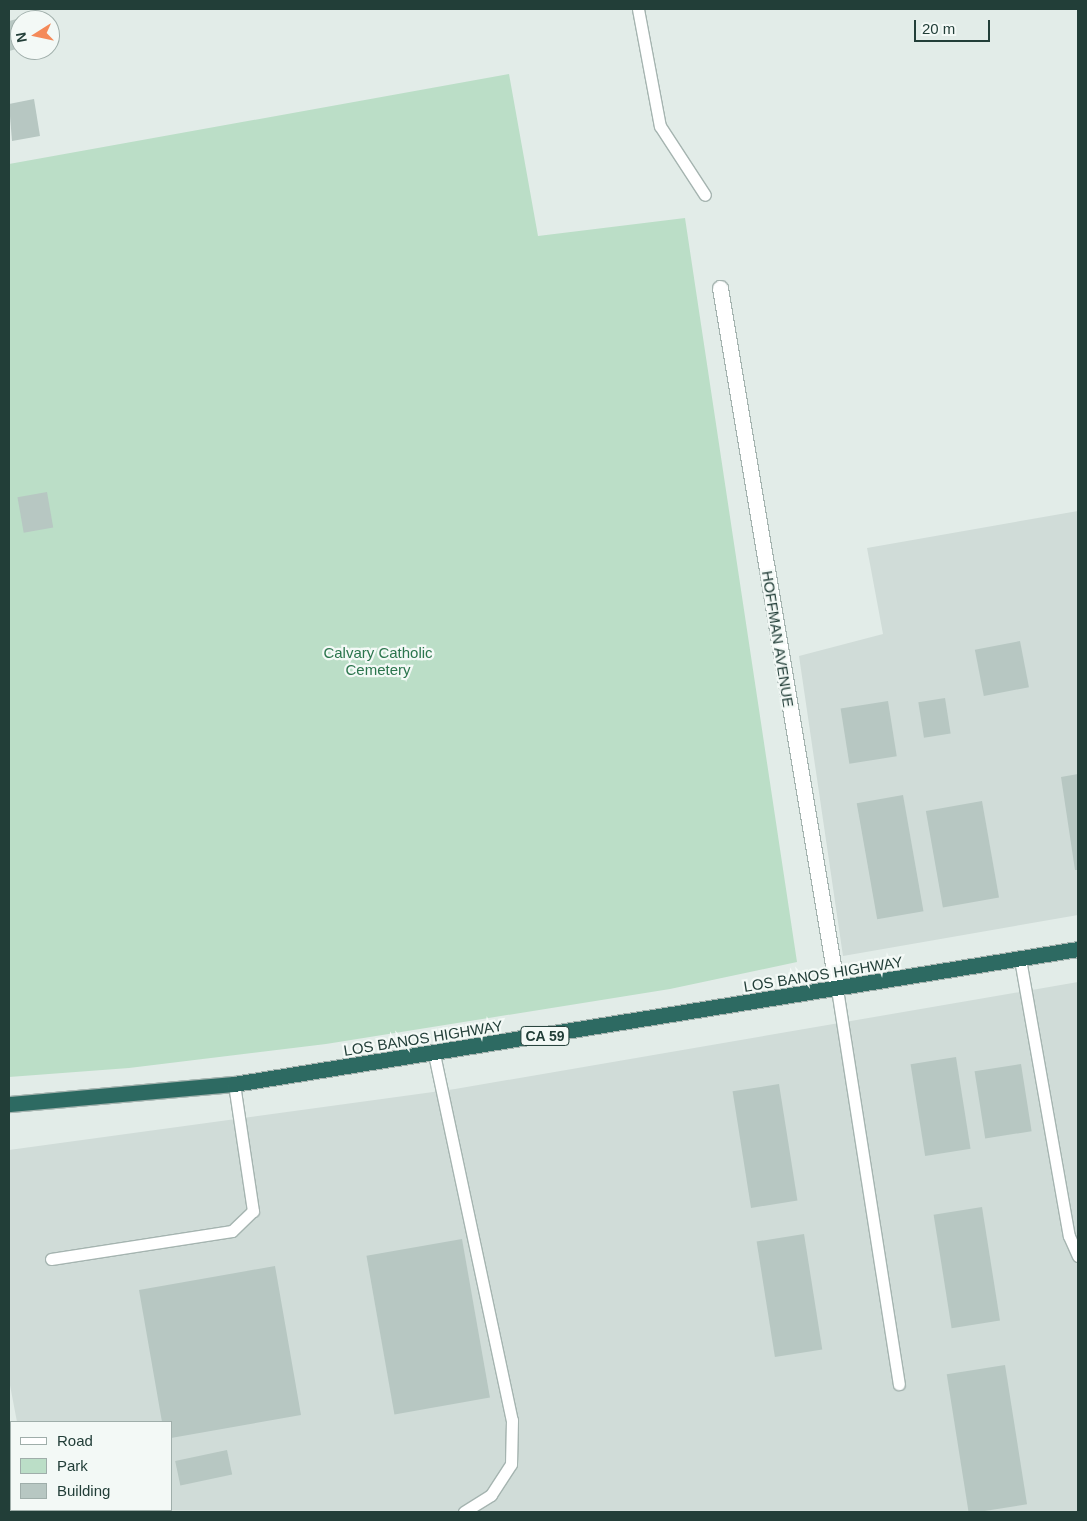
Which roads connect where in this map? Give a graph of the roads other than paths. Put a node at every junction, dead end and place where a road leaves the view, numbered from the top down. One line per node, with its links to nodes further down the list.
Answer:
1 (638, 9): 2 (lane)
2 (705, 194)
3 (720, 288): 6 (street, HOFFMAN AVENUE)
4 (1078, 949): 5 (highway, LOS BANOS HIGHWAY / CA 59)
5 (1020, 959): 6 (highway, LOS BANOS HIGHWAY / CA 59); 10 (lane)
6 (837, 989): 7 (highway, LOS BANOS HIGHWAY / CA 59); 12 (lane)
7 (434, 1054): 8 (highway, LOS BANOS HIGHWAY / CA 59); 13 (lane)
8 (234, 1084): 9 (highway, LOS BANOS HIGHWAY / CA 59); 11 (lane)
9 (9, 1104)
10 (1078, 1256)
11 (51, 1259)
12 (899, 1384)
13 (464, 1512)

